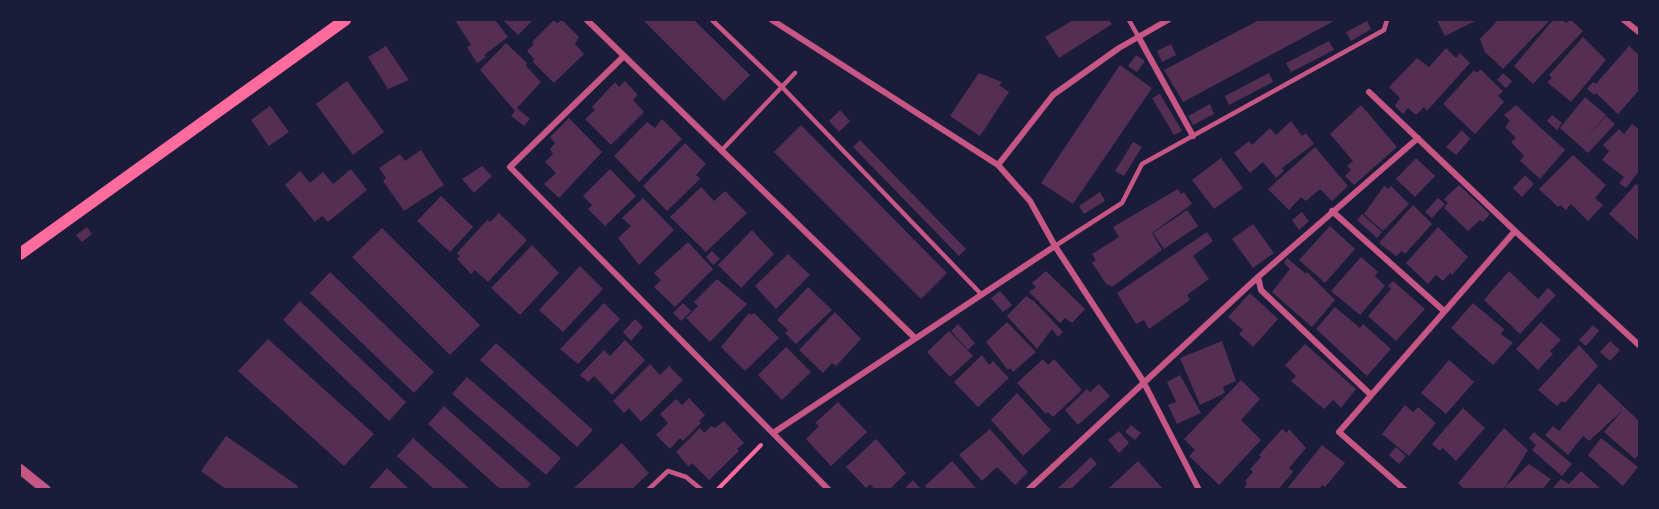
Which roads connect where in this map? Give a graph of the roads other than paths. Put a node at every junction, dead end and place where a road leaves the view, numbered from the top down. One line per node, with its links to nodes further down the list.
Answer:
1 (345, 20): 22 (main road)
2 (587, 20): 11 (street)
3 (712, 20): 13 (lane)
4 (772, 20): 18 (street)
5 (1130, 20): 10 (lane)
6 (1168, 20): 10 (street)
7 (1387, 20): 15 (lane)
8 (1624, 20): 9 (street)
9 (1640, 33)
10 (1138, 36): 15 (street); 18 (street)
11 (623, 57): 17 (street); 30 (street)
12 (795, 73): 13 (lane)
13 (782, 87): 17 (lane); 24 (lane)
14 (1370, 92): 16 (street)
15 (1193, 136): 21 (lane)
16 (1418, 138): 19 (street); 20 (street)
17 (721, 151): 26 (street)
18 (998, 165): 21 (street)
19 (1332, 211): 23 (street); 25 (street)
20 (1515, 231): 25 (street); 27 (street)
21 (1055, 246): 24 (street); 28 (street)
22 (20, 254)
23 (1258, 277): 28 (street); 29 (street)
24 (981, 294): 26 (street)
25 (1444, 311): 29 (street)
26 (914, 337): 30 (street)
27 (1640, 346)
28 (1143, 381): 36 (street); 37 (street)
29 (1371, 395): 38 (street)
30 (773, 433): 35 (street)
31 (20, 469): 32 (street)
32 (45, 489)
33 (648, 489): 34 (lane)
34 (702, 489)
35 (829, 489)
36 (1028, 489)
37 (1199, 489)
38 (1405, 489)

